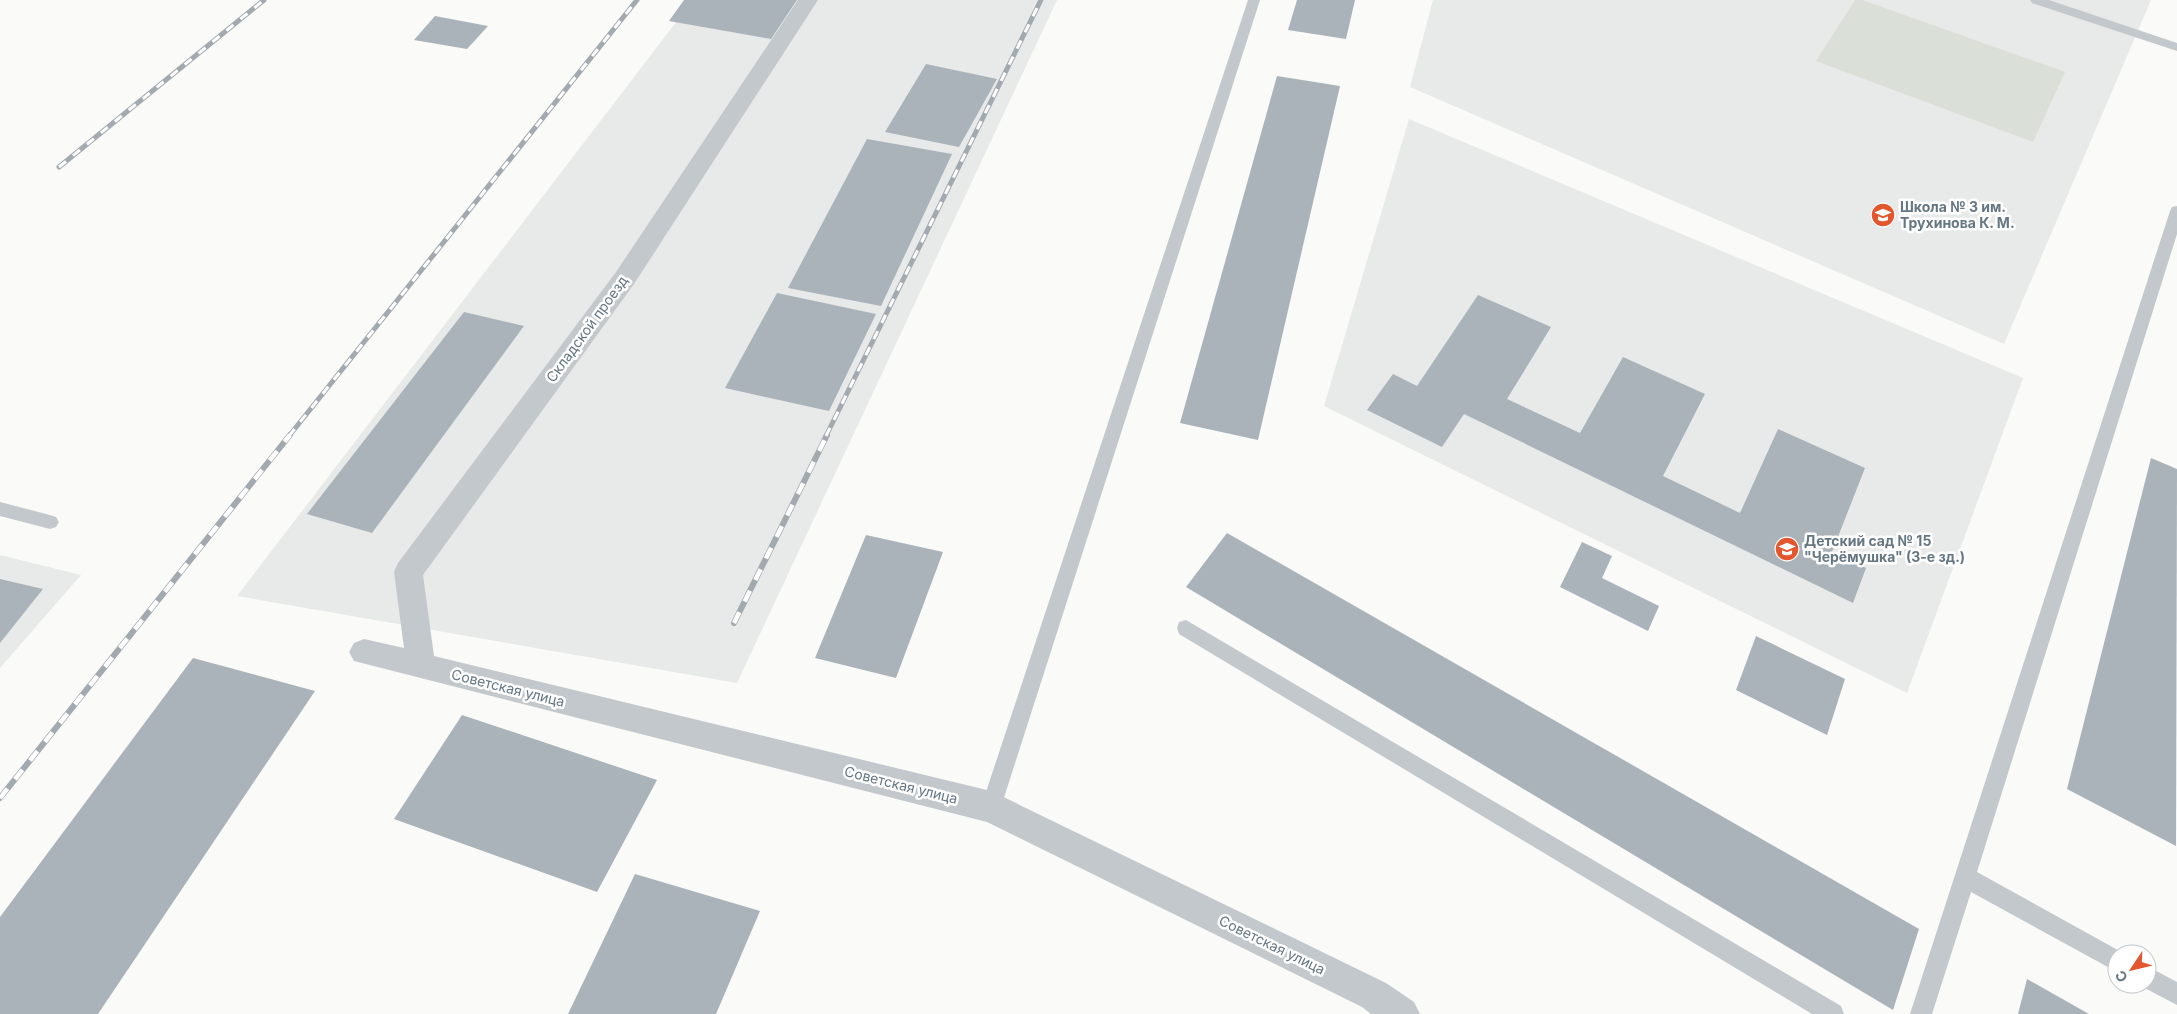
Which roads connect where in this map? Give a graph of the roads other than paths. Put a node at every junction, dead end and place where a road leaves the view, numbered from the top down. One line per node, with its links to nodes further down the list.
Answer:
1 (808, 0): 10 (street, Складской проезд)
2 (1254, 0): 11 (lane)
3 (2036, 0): 4 (lane)
4 (2177, 47)
5 (2177, 212): 12 (lane)
6 (0, 509): 7 (lane)
7 (50, 522)
8 (1186, 628): 17 (lane)
9 (364, 652): 10 (street, Советская улица)
10 (421, 666): 11 (street, Советская улица)
11 (991, 807): 16 (street, Советская улица)
12 (1965, 877): 13 (lane); 18 (lane)
13 (2107, 955)
14 (2157, 983): 15 (lane)
15 (2177, 994)
16 (1402, 1014)
17 (1833, 1014)
18 (1921, 1014)

